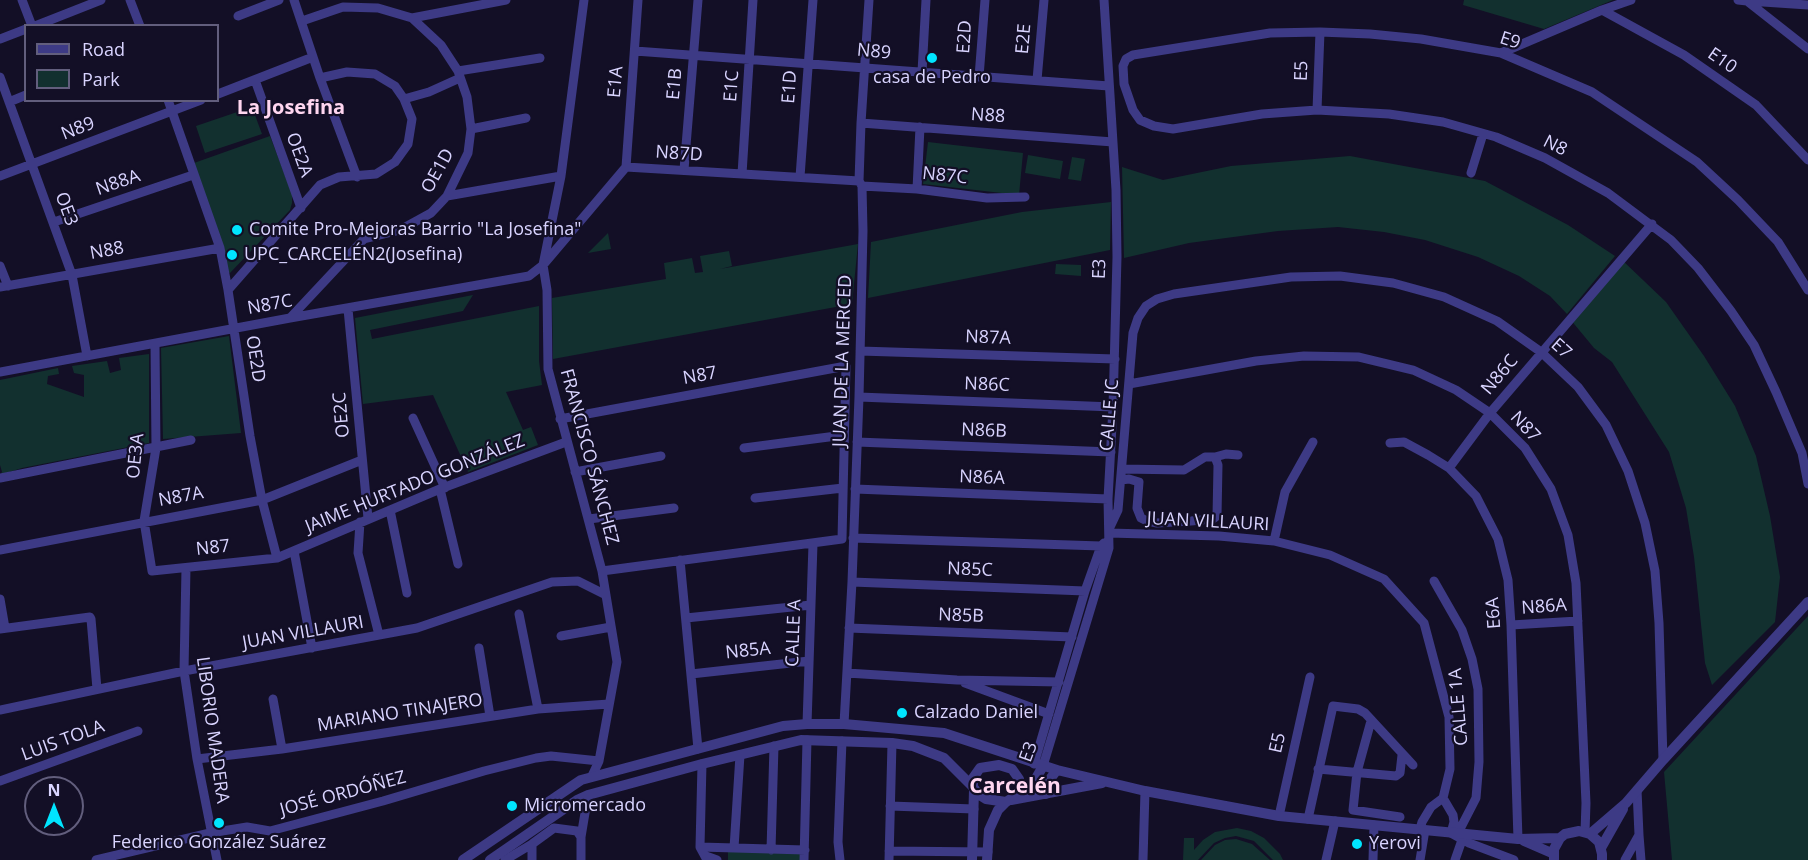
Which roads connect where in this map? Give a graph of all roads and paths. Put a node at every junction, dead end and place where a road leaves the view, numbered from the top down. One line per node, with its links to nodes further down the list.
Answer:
1 (22, 0): 27 (street)
2 (101, 0): 20 (street)
3 (130, 0): 29 (street)
4 (279, 0): 24 (street)
5 (294, 0): 26 (street)
6 (502, 0): 25 (street)
7 (584, 0): 73 (street, FRANCISCO SÁNCHEZ)
8 (638, 0): 34 (street, E1A)
9 (698, 0): 36 (street, E1B)
10 (753, 0): 39 (street, E1C)
11 (813, 0): 40 (street, E1D)
12 (869, 0): 41 (street, JUAN DE LA MERCED)
13 (926, 0): 42 (street)
14 (985, 0): 45 (street, E2D)
15 (1044, 0): 48 (street, E2E)
16 (1104, 0): 49 (street, E3)
17 (1631, 0): 23 (street)
18 (1738, 0): 19 (street)
19 (1747, 1): 22 (street); 33 (street)
20 (77, 4): 28 (street)
21 (377, 4): 25 (street); 26 (street)
22 (1808, 5)
23 (1602, 10): 35 (street); 65 (street, E10)
24 (238, 16)
25 (412, 18): 43 (street, OE1D)
26 (302, 21): 37 (street)
27 (32, 24)
28 (37, 24)
29 (139, 24)
30 (24, 30): 32 (street)
31 (1320, 32): 35 (street, E9); 56 (street, E9); 57 (street, E5)
32 (0, 39)
33 (1808, 48)
34 (635, 51): 36 (street, N89); 67 (street, E1A)
35 (1501, 53): 89 (street, E9)
36 (694, 56): 39 (street, N89); 68 (street, E1B)
37 (313, 57): 46 (street); 47 (street)
38 (540, 58): 43 (street)
39 (750, 59): 40 (street, N89); 70 (street, E1C)
40 (808, 63): 41 (street, N89); 75 (street, E1D)
41 (865, 67): 42 (street, N89); 60 (street, JUAN DE LA MERCED)
42 (922, 72): 45 (street, N89)
43 (459, 75): 52 (street); 62 (street, OE1D)
44 (0, 77): 53 (street, OE3)
45 (979, 77): 48 (street, N89)
46 (320, 78): 52 (street); 74 (street)
47 (255, 80): 50 (street); 80 (street, OE2A)
48 (1037, 80): 49 (street, N89)
49 (1110, 86): 64 (street, E3)
50 (219, 94)
51 (24, 96): 53 (street)
52 (404, 99): 74 (street)
53 (9, 102): 66 (street, OE3)
54 (169, 102): 58 (street, OE2D)
55 (196, 102): 58 (street, N89)
56 (1133, 110): 57 (street, N8)
57 (1317, 110): 63 (street, N8)
58 (172, 111): 66 (street, N89); 71 (street, OE2D)
59 (526, 118): 62 (street)
60 (861, 123): 61 (street, N88); 76 (street, JUAN DE LA MERCED)
61 (920, 127): 64 (street, N88); 77 (street)
62 (471, 129): 78 (street, OE1D)
63 (1483, 134): 69 (street); 82 (street, N8)
64 (1113, 142): 98 (street, E3)
65 (1808, 160)
66 (32, 165): 72 (street, N89); 81 (street, OE3)
67 (626, 167): 68 (street, N87D); 84 (street)
68 (684, 170): 70 (street, N87D)
69 (1471, 173)
70 (742, 174): 75 (street, N87D)
71 (193, 175): 81 (street, N88A); 83 (street, OE2D)
72 (0, 176)
73 (561, 176): 78 (street); 84 (street, FRANCISCO SÁNCHEZ)
74 (357, 177): 80 (street)
75 (800, 177): 76 (street, N87D)
76 (860, 183): 77 (street, N87C); 95 (street, JUAN DE LA MERCED)
77 (917, 189): 79 (street, N87C)
78 (447, 196): 92 (street, OE1D)
79 (1025, 197)
80 (301, 208): 88 (street)
81 (54, 222): 86 (street, OE3)
82 (1652, 224): 96 (street, N86C); 115 (street, N8)
83 (220, 248): 86 (street, N88); 88 (street, OE2D)
84 (543, 265): 91 (street, N87C); 105 (street, FRANCISCO SÁNCHEZ)
85 (0, 266): 87 (street)
86 (72, 274): 87 (street, N88); 97 (street, OE3)
87 (4, 287)
88 (228, 290): 93 (street, OE2D)
89 (1808, 290)
90 (1146, 306): 96 (street, E7); 100 (street, CALLE JC)
91 (348, 309): 92 (street, N87C); 119 (street, OE2C)
92 (290, 318): 93 (street, N87C)
93 (233, 329): 94 (street, N87C); 131 (street, OE2D)
94 (155, 344): 97 (street, N87C); 112 (street, OE3A)
95 (860, 351): 98 (street, N87A); 101 (street, JUAN DE LA MERCED)
96 (1541, 352): 103 (street, N86C); 196 (street, E7)
97 (87, 356): 99 (street, N87C)
98 (1115, 359): 102 (street, E3)
99 (0, 372)
100 (1129, 384): 103 (street, N87); 121 (street, CALLE JC)
101 (859, 397): 102 (street, N86C); 109 (street, JUAN DE LA MERCED)
102 (1113, 407): 114 (street, E3)
103 (1490, 413): 120 (street, N86C); 159 (street, N87)
104 (413, 418): 127 (street)
105 (560, 419): 106 (street, N87); 108 (street, FRANCISCO SÁNCHEZ)
106 (844, 435): 113 (street); 126 (street)
107 (191, 440): 112 (street)
108 (566, 442): 122 (street, FRANCISCO SÁNCHEZ); 127 (street, JAIME HURTADO GONZÁLEZ)
109 (857, 442): 114 (street, N86B); 128 (street, JUAN DE LA MERCED)
110 (1313, 442): 139 (street)
111 (1390, 443): 120 (street, E6A)
112 (156, 448): 123 (street); 136 (street, OE3A)
113 (744, 448)
114 (1111, 452): 130 (street, E3)
115 (1805, 452): 125 (street, N8)
116 (1238, 455): 118 (street)
117 (661, 456): 122 (street)
118 (1215, 457): 121 (street); 124 (street)
119 (362, 460): 131 (street, N87A); 135 (street, OE2C)
120 (1449, 468): 160 (street, E6A)
121 (1122, 469): 124 (street, CALLE JC)
122 (575, 472): 134 (street, FRANCISCO SÁNCHEZ)
123 (0, 478)
124 (1121, 480): 137 (street, CALLE JC)
125 (1808, 484)
126 (843, 488): 129 (street); 140 (street)
127 (443, 489): 133 (street, JAIME HURTADO GONZÁLEZ); 145 (street)
128 (855, 489): 130 (street, N86A); 138 (street, JUAN DE LA MERCED)
129 (755, 498)
130 (1108, 499): 137 (street, E3)
131 (262, 500): 136 (street, N87A); 143 (street, OE2D)
132 (674, 508): 134 (street)
133 (390, 510): 135 (street, JAIME HURTADO GONZÁLEZ); 152 (street)
134 (589, 519): 148 (street, FRANCISCO SÁNCHEZ)
135 (364, 520): 142 (street, JAIME HURTADO GONZÁLEZ); 164 (street, OE2C)
136 (144, 521): 141 (street, N87A); 147 (street, OE3A)
137 (1107, 537): 138 (street, JUAN VILLAURI); 139 (street, JUAN VILLAURI); 151 (street, E3); 199 (street, E3)
138 (853, 538): 150 (street, JUAN DE LA MERCED)
139 (1274, 542): 213 (street, JUAN VILLAURI)
140 (813, 544): 144 (street); 156 (street, CALLE A)
141 (0, 550)
142 (294, 550): 143 (street, JAIME HURTADO GONZÁLEZ); 167 (street)
143 (277, 558): 146 (street, N87)
144 (680, 560): 148 (street); 158 (street)
145 (458, 564)
146 (186, 568): 147 (street, N87); 170 (street, LIBORIO MADERA)
147 (152, 571)
148 (602, 571): 153 (street, FRANCISCO SÁNCHEZ)
149 (1434, 581): 226 (street, CALLE 1A)
150 (852, 582): 151 (street, N85C); 163 (street, JUAN DE LA MERCED)
151 (1085, 591): 166 (street, E3)
152 (407, 593)
153 (606, 595): 161 (street, FRANCISCO SÁNCHEZ); 164 (street, JUAN VILLAURI)
154 (0, 599): 162 (street)
155 (1808, 602): 196 (street)
156 (811, 605): 158 (street); 169 (street, CALLE A)
157 (519, 614): 179 (street)
158 (686, 618): 172 (street)
159 (1578, 621): 160 (street, N86A); 225 (street, N87)
160 (1511, 625): 230 (street, E6A)
161 (611, 627): 165 (street); 178 (street, FRANCISCO SÁNCHEZ)
162 (3, 628): 176 (street)
163 (849, 628): 166 (street, N85B); 171 (street, JUAN DE LA MERCED)
164 (380, 635): 167 (street, JUAN VILLAURI)
165 (561, 636)
166 (1072, 637): 175 (street, E3)
167 (312, 648): 170 (street, JUAN VILLAURI)
168 (479, 648): 182 (street)
169 (809, 661): 172 (street, N85A); 184 (street, CALLE A)
170 (184, 671): 176 (street, JUAN VILLAURI); 195 (street, LIBORIO MADERA)
171 (847, 672): 174 (street); 185 (street, JUAN DE LA MERCED)
172 (691, 674): 192 (street)
173 (1310, 677): 218 (street, E5)
174 (957, 680): 175 (street); 181 (street)
175 (1059, 682): 181 (street, E3)
176 (97, 689): 180 (street, JUAN VILLAURI)
177 (273, 699): 191 (street)
178 (609, 704): 179 (street, MARIANO TINAJERO); 197 (street, FRANCISCO SÁNCHEZ)
179 (538, 709): 182 (street, MARIANO TINAJERO)
180 (0, 710)
181 (1049, 714): 199 (street, E3)
182 (490, 716): 191 (street, MARIANO TINAJERO)
183 (1371, 721): 194 (street); 202 (street); 204 (street)
184 (807, 724): 185 (street); 192 (street)
185 (843, 724): 199 (street)
186 (138, 731): 206 (street, LUIS TOLA)
187 (807, 740): 188 (street); 190 (street); 235 (street)
188 (842, 741): 189 (street); 251 (street)
189 (892, 744): 208 (street); 216 (street)
190 (774, 746): 193 (street); 234 (street)
191 (282, 748): 195 (street, MARIANO TINAJERO)
192 (698, 748): 205 (street)
193 (740, 755): 198 (street); 232 (street)
194 (1402, 755): 200 (street); 204 (street)
195 (197, 759): 224 (street, LIBORIO MADERA)
196 (1663, 760): 209 (street)
197 (599, 761): 205 (street, FRANCISCO SÁNCHEZ); 224 (street, JOSÉ ORDÓÑEZ)
198 (702, 764): 212 (street); 236 (street)
199 (1038, 765): 201 (street, E3); 203 (street); 214 (street, E3)
200 (1413, 765)
201 (1006, 767): 208 (street); 214 (street)
202 (1318, 769): 204 (street); 220 (street)
203 (1057, 770): 207 (street); 211 (street)
204 (1357, 772): 219 (street)
205 (592, 776): 244 (street)
206 (0, 781)
207 (1107, 782): 210 (street); 211 (street)
208 (973, 788): 214 (street); 217 (street)
209 (1637, 790): 215 (street); 227 (street)
210 (1145, 791): 218 (street); 252 (street)
211 (1046, 794): 214 (street)
212 (588, 795): 228 (street); 245 (street)
213 (1443, 798): 223 (street, JUAN VILLAURI); 226 (street)
214 (1011, 799): 239 (street, E3)
215 (1626, 803): 225 (street); 233 (street)
216 (890, 806): 217 (street); 237 (street)
217 (974, 809): 238 (street)
218 (1279, 816): 220 (street)
219 (1400, 817)
220 (1308, 819): 221 (street)
221 (1335, 821): 222 (street); 253 (street)
222 (1374, 825): 223 (street); 254 (street)
223 (1423, 830): 226 (street); 255 (street, JUAN VILLAURI)
224 (210, 833): 241 (street, JOSÉ ORDÓÑEZ); 243 (street, LIBORIO MADERA)
225 (1588, 833): 229 (street); 233 (street)
226 (1457, 835): 230 (street); 256 (street, CALLE 1A); 257 (street)
227 (1640, 836): 259 (street); 260 (street)
228 (581, 837): 231 (street); 248 (street)
229 (1560, 838): 230 (street); 240 (street)
230 (1518, 839): 240 (street)
231 (532, 844): 246 (street); 247 (street)
232 (728, 848): 234 (street); 236 (street); 249 (street)
233 (1601, 848): 258 (street)
234 (771, 850): 235 (street)
235 (805, 850): 250 (street)
236 (704, 854): 249 (street)
237 (889, 856): 238 (street)
238 (972, 856): 239 (street)
239 (988, 856)
240 (1554, 857)
241 (113, 858): 242 (street, JOSÉ ORDÓÑEZ)
242 (96, 860)
243 (217, 860)
244 (464, 860)
245 (490, 860)
246 (505, 860)
247 (532, 860)
248 (581, 860)
249 (718, 860)
250 (804, 860)
251 (840, 860)
252 (1143, 860)
253 (1326, 860)
254 (1373, 860)
255 (1420, 860)
256 (1455, 860)
257 (1514, 860)
258 (1602, 860)
259 (1625, 860)
260 (1641, 860)

